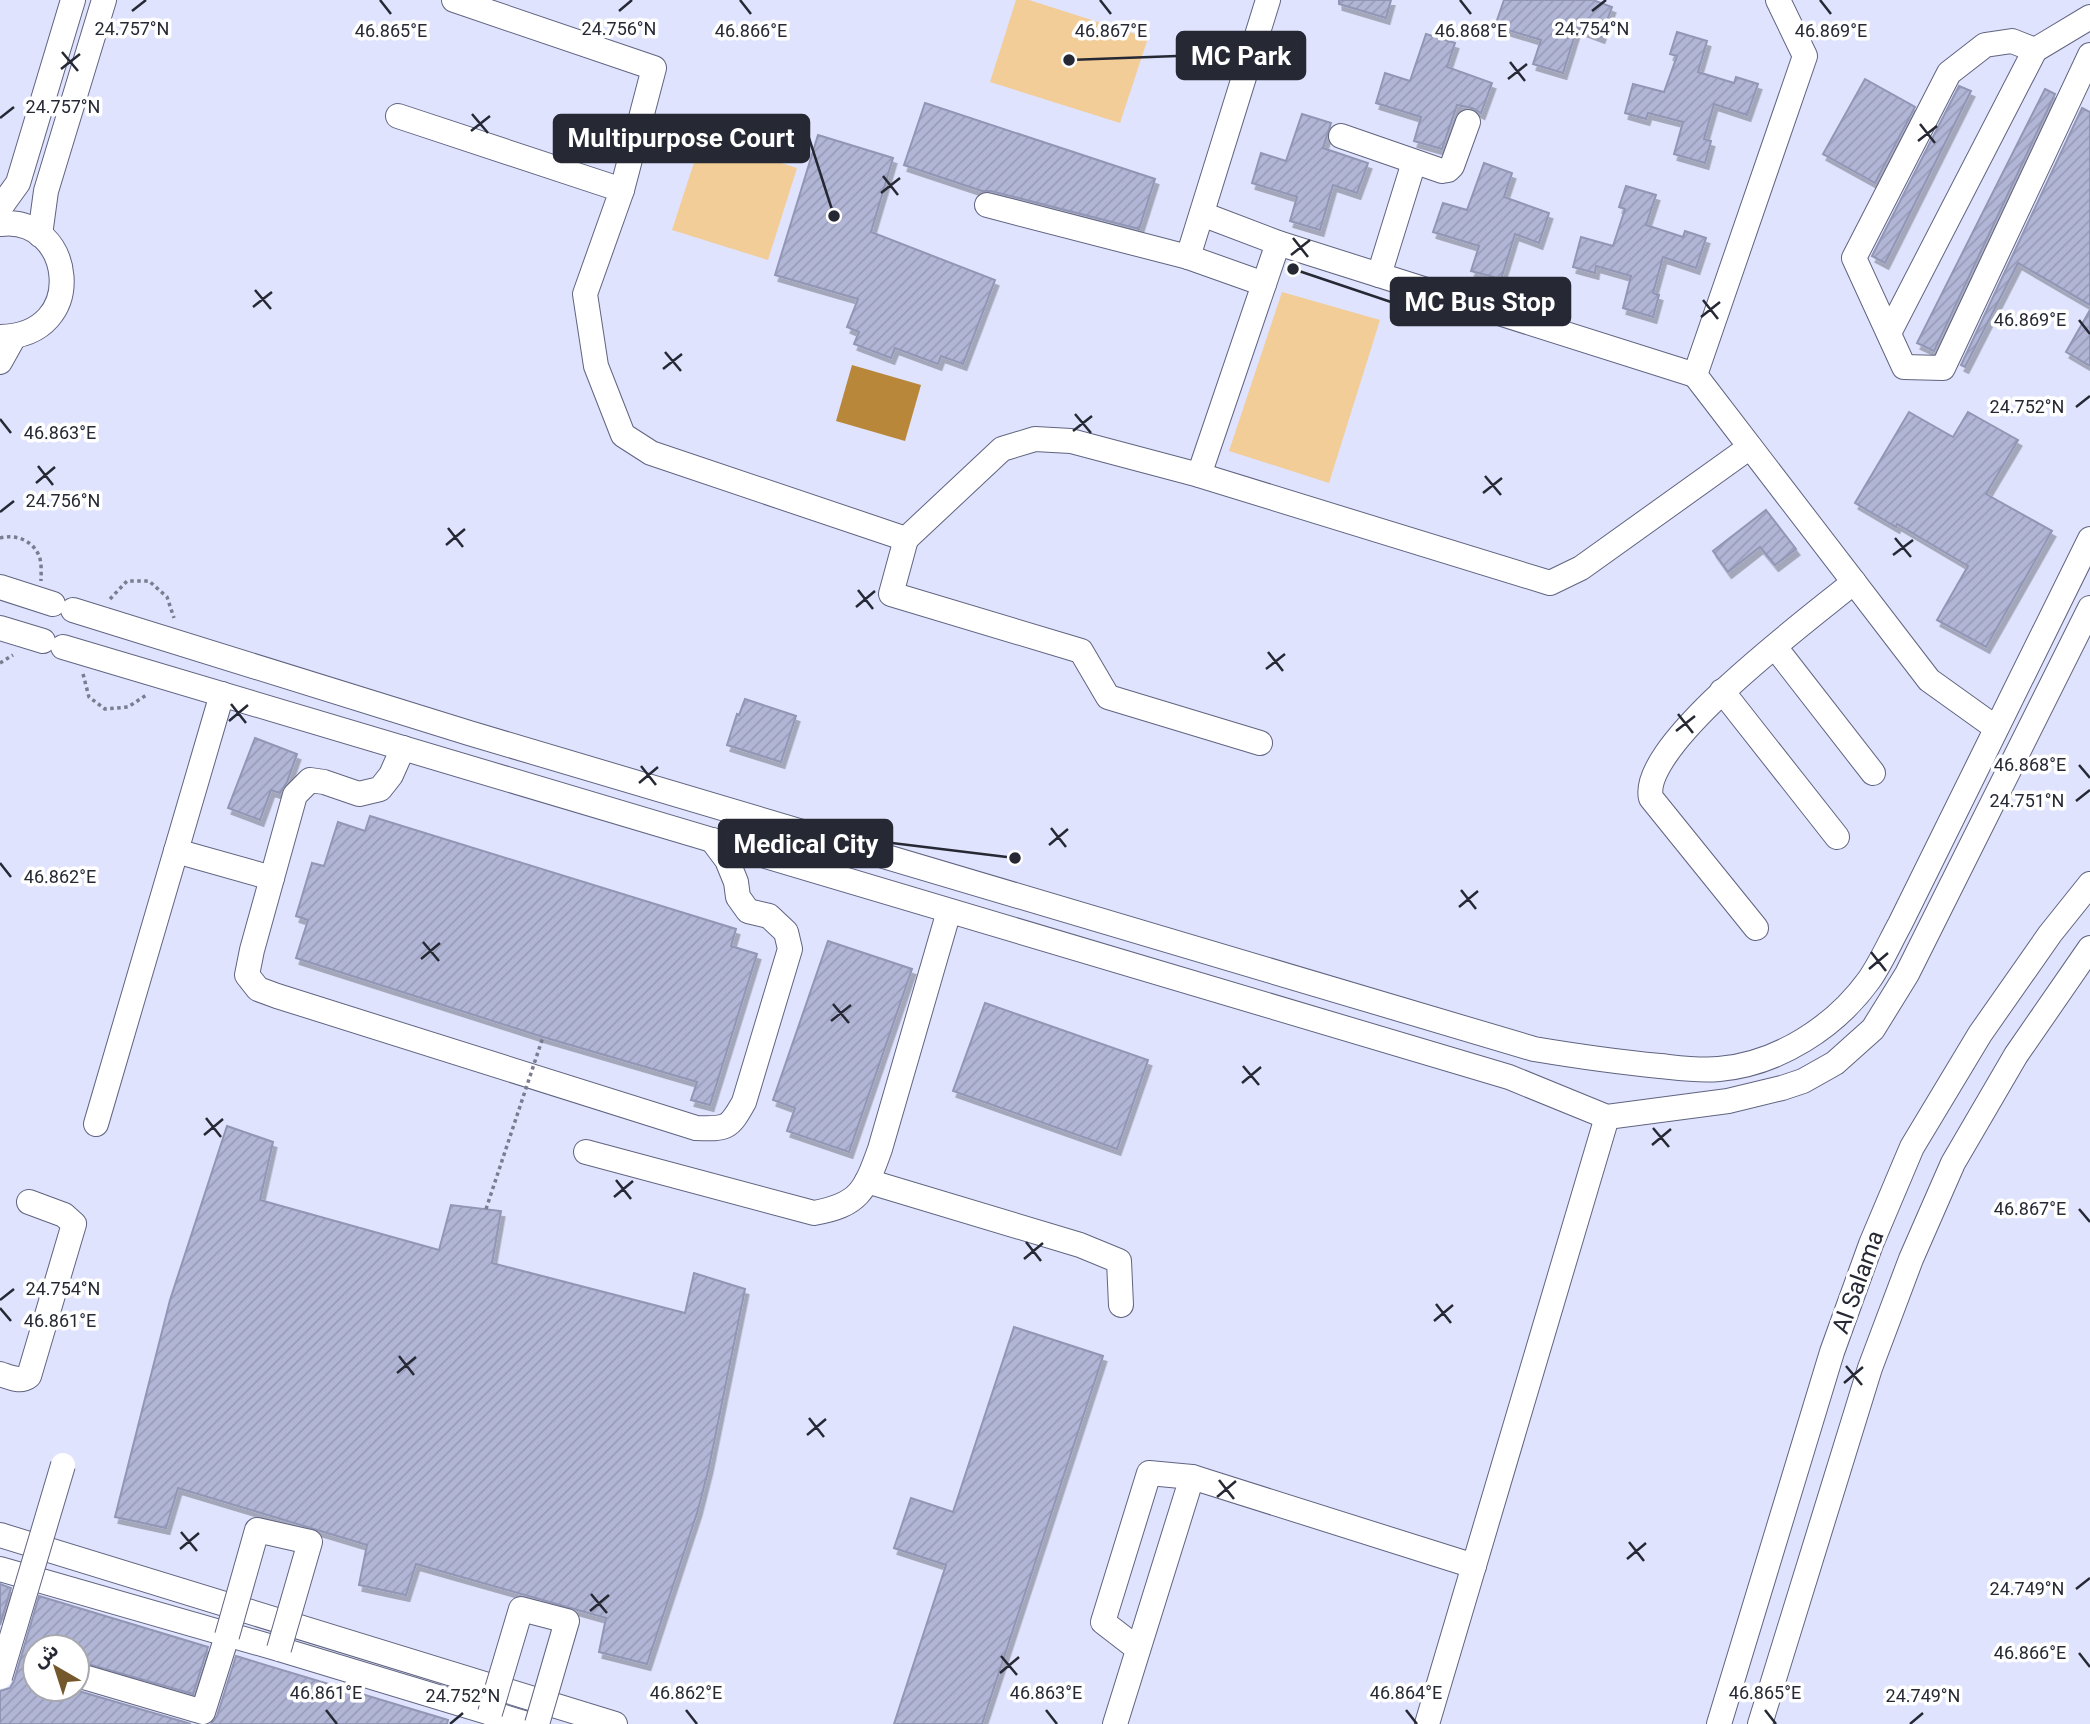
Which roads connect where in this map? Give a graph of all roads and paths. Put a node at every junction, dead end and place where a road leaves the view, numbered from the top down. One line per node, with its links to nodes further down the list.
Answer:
1 (73, 0): 15 (street)
2 (104, 0): 18 (street)
3 (454, 0): 13 (street)
4 (1268, 0): 16 (street)
5 (1778, 0): 26 (street)
6 (2085, 14): 7 (street)
7 (2035, 50): 23 (street); 23 (street)
8 (2090, 55): 23 (street)
9 (398, 116): 13 (street)
10 (1468, 122): 12 (street)
11 (1341, 136): 12 (street)
12 (1414, 162): 21 (street)
13 (622, 190): 30 (street)
14 (987, 205): 20 (street)
15 (0, 208)
16 (1202, 214): 19 (street); 20 (street)
17 (0, 224): 18 (street)
18 (40, 235): 24 (street)
19 (1278, 243): 21 (street); 22 (street)
20 (1188, 257): 22 (street)
21 (1380, 275): 26 (street)
22 (1264, 284): 28 (street)
23 (1889, 334)
24 (7, 337): 25 (street)
25 (0, 362)
26 (1695, 375): 27 (street)
27 (1749, 447): 28 (street); 32 (street)
28 (1199, 475): 30 (street)
29 (0, 538): 34 (path)
30 (906, 539): 43 (street)
31 (2090, 539): 42 (street)
32 (1854, 582): 39 (street); 42 (street)
33 (0, 587): 34 (street)
34 (56, 600): 38 (street)
35 (108, 601): 38 (path)
36 (2090, 608): 56 (street)
37 (0, 628): 41 (street)
38 (182, 644): 55 (street)
39 (1775, 647): 40 (street); 45 (street)
40 (1721, 691): 46 (street); 52 (street)
41 (222, 694): 44 (street); 48 (street)
42 (1997, 729): 55 (street)
43 (1260, 743)
44 (403, 748): 47 (street); 49 (street)
45 (1873, 773)
46 (1837, 836)
47 (712, 840): 49 (street); 51 (street)
48 (177, 851): 49 (street); 58 (street)
49 (272, 878)
50 (2090, 884): 82 (street, Al Salama)
51 (949, 911): 57 (street); 60 (street)
52 (1756, 928)
53 (2090, 948): 83 (street, Al Salama)
54 (543, 1037): 62 (path, bridge)
55 (1720, 1069): 56 (street)
56 (1728, 1101): 57 (street)
57 (1607, 1117): 68 (street)
58 (96, 1124)
59 (586, 1152): 60 (street)
60 (867, 1181): 63 (street)
61 (29, 1202): 64 (street)
62 (486, 1209)
63 (1121, 1305)
64 (0, 1374)
65 (63, 1465): 73 (street, bridge)
66 (1192, 1477): 68 (street); 72 (street); 72 (street)
67 (0, 1535): 79 (street)
68 (1474, 1566): 81 (street)
69 (0, 1569): 70 (street)
70 (228, 1636): 71 (street); 71 (street, bridge); 75 (street)
71 (279, 1649): 76 (street)
72 (1138, 1649): 80 (street)
73 (0, 1677)
74 (91, 1680): 75 (street)
75 (202, 1718)
76 (489, 1718): 77 (street); 78 (street, bridge)
77 (527, 1724)
78 (537, 1724)
79 (615, 1724)
80 (1115, 1724)
81 (1427, 1724)
82 (1719, 1724)
83 (1760, 1724)

